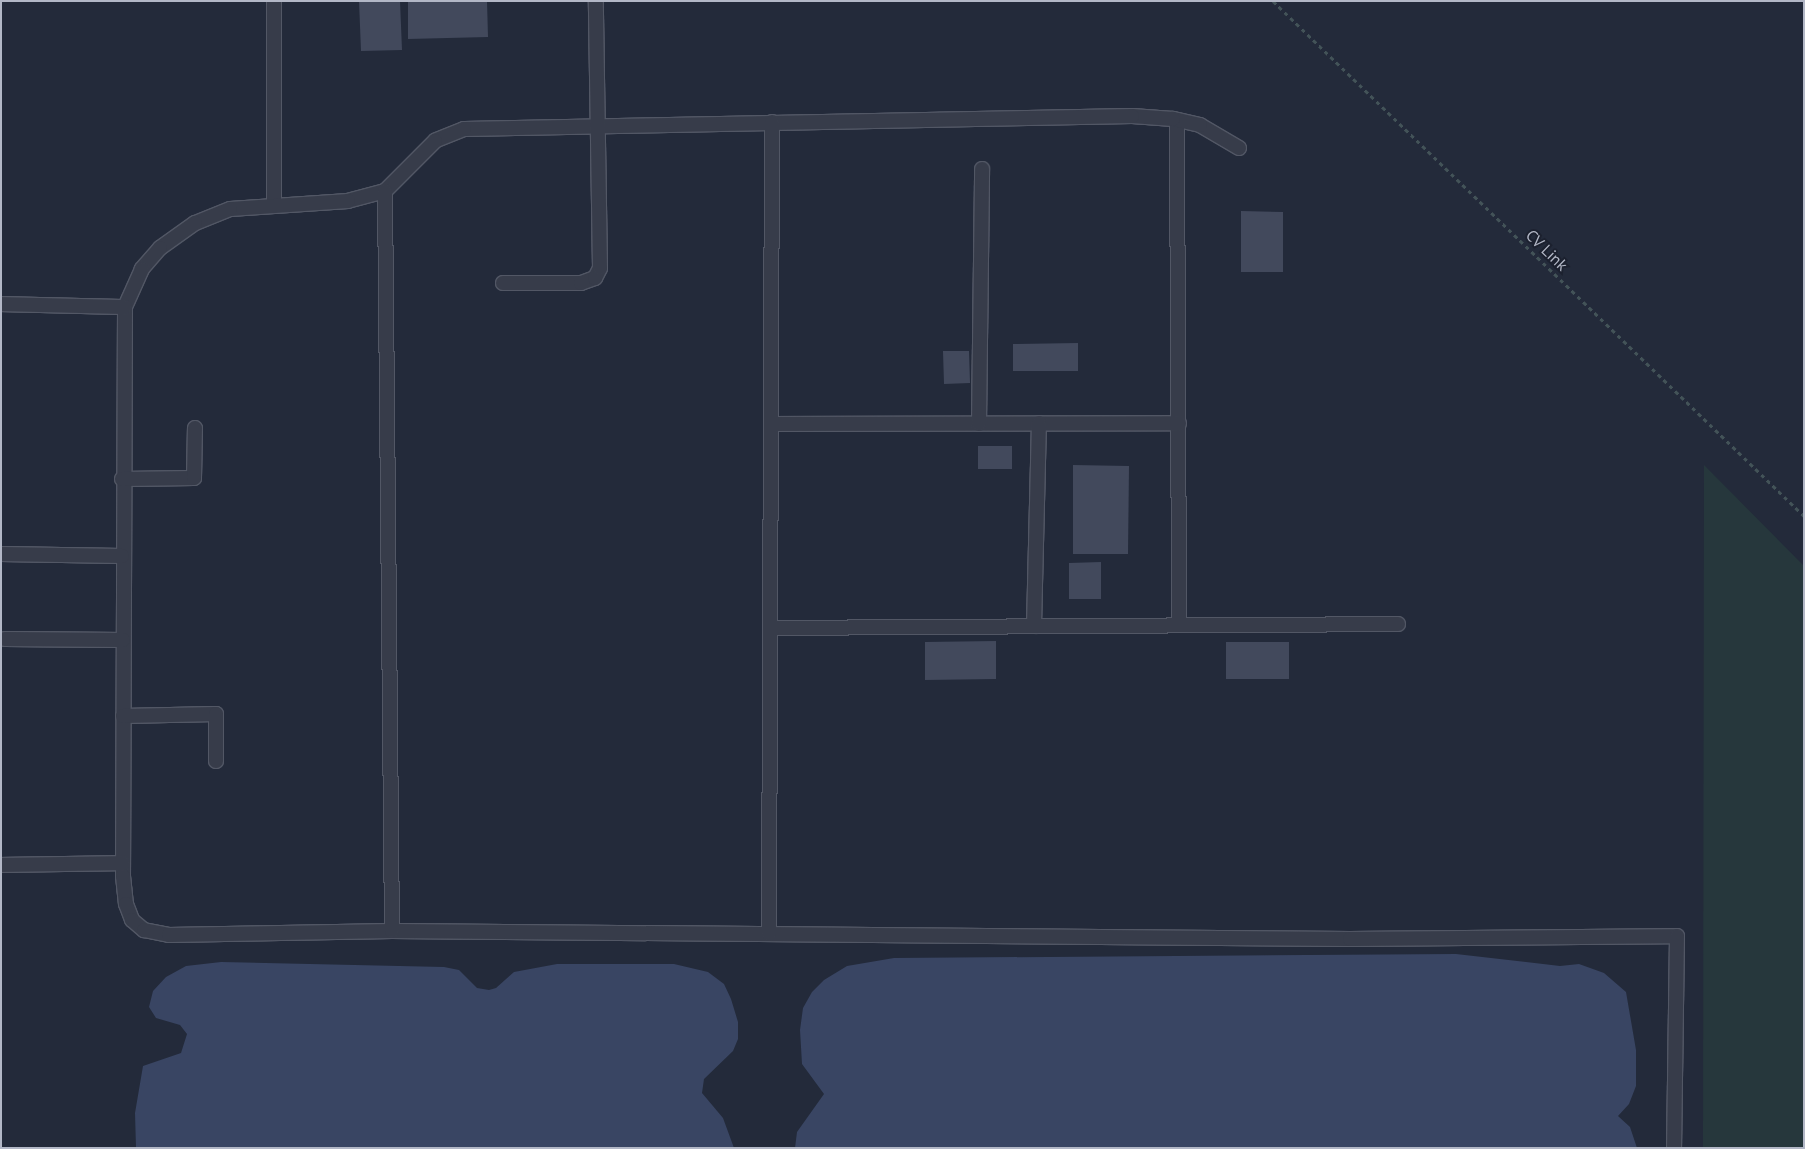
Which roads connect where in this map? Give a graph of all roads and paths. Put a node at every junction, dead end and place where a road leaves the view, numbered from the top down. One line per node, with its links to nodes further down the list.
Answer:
1 (274, 1): 10 (lane)
2 (596, 1): 6 (lane)
3 (1273, 1): 20 (path, CV Link)
4 (1178, 120): 5 (lane); 7 (lane); 14 (lane)
5 (772, 122): 6 (lane); 15 (lane)
6 (598, 125): 9 (lane); 11 (lane)
7 (1239, 148)
8 (982, 169): 16 (lane)
9 (385, 191): 10 (lane); 33 (lane)
10 (274, 205): 13 (lane)
11 (503, 284)
12 (1, 304): 13 (lane)
13 (125, 307): 19 (lane)
14 (1179, 423): 17 (lane); 25 (lane)
15 (771, 424): 16 (lane); 26 (lane)
16 (979, 424): 17 (lane)
17 (1040, 424): 24 (lane)
18 (195, 428): 19 (lane)
19 (122, 479): 22 (lane)
20 (1804, 516)
21 (1, 554): 22 (lane)
22 (122, 556): 28 (lane)
23 (1398, 624): 25 (lane)
24 (1034, 626): 25 (lane); 26 (lane)
25 (1180, 626)
26 (770, 628): 34 (lane)
27 (5, 639): 28 (lane)
28 (123, 640): 29 (lane)
29 (123, 716): 30 (lane); 31 (lane)
30 (216, 761)
31 (123, 863): 32 (lane); 33 (lane)
32 (1, 865)
33 (392, 931): 34 (lane)
34 (770, 934): 35 (lane)
35 (1674, 1148)

